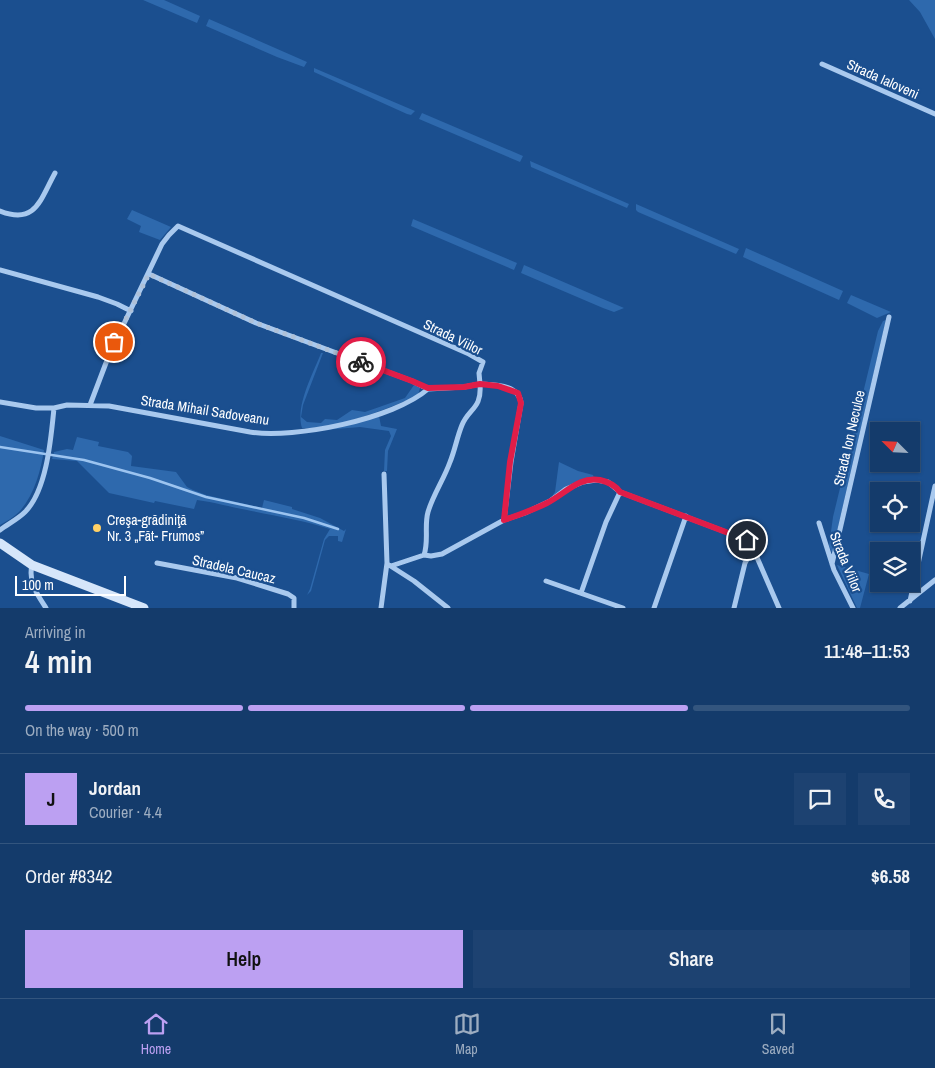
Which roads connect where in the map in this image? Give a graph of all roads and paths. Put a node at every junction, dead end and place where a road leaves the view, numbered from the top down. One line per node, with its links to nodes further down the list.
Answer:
1 (822, 64): 2 (street, Strada Ialoveni)
2 (935, 114)
3 (54, 174): 4 (street)
4 (0, 211)
5 (0, 270): 7 (street)
6 (149, 274): 7 (street, Strada Viilor); 9 (street, Strada Viilor); 10 (street)
7 (131, 312): 12 (street)
8 (889, 317): 26 (street, Strada Ion Neculce)
9 (480, 384): 10 (street); 18 (street); 23 (street)
10 (428, 388): 12 (street, Strada Mihail Sadoveanu)
11 (0, 402): 13 (street, Strada Mihail Sadoveanu)
12 (90, 405): 13 (street, Strada Mihail Sadoveanu)
13 (54, 408): 20 (street)
14 (384, 474): 25 (street)
15 (935, 486): 31 (street)
16 (620, 492): 17 (street); 18 (street); 30 (street)
17 (686, 516): 22 (street); 38 (street)
18 (504, 520): 23 (street)
19 (819, 523): 26 (street, Strada Viilor)
20 (0, 530)
21 (0, 543): 27 (street)
22 (753, 549): 39 (street); 40 (street)
23 (424, 555): 25 (street)
24 (157, 563): 34 (street, Stradela Caucaz)
25 (389, 564): 35 (street); 36 (street)
26 (832, 564): 41 (street, Strada Viilor)
27 (32, 565): 32 (street); 33 (street)
28 (935, 580): 31 (street)
29 (546, 581): 30 (street)
30 (581, 593): 37 (street)
31 (910, 600): 42 (street)
32 (46, 608)
33 (144, 608)
34 (294, 608)
35 (381, 608)
36 (448, 608)
37 (623, 608)
38 (654, 608)
39 (734, 608)
40 (779, 608)
41 (853, 608)
42 (900, 608)

